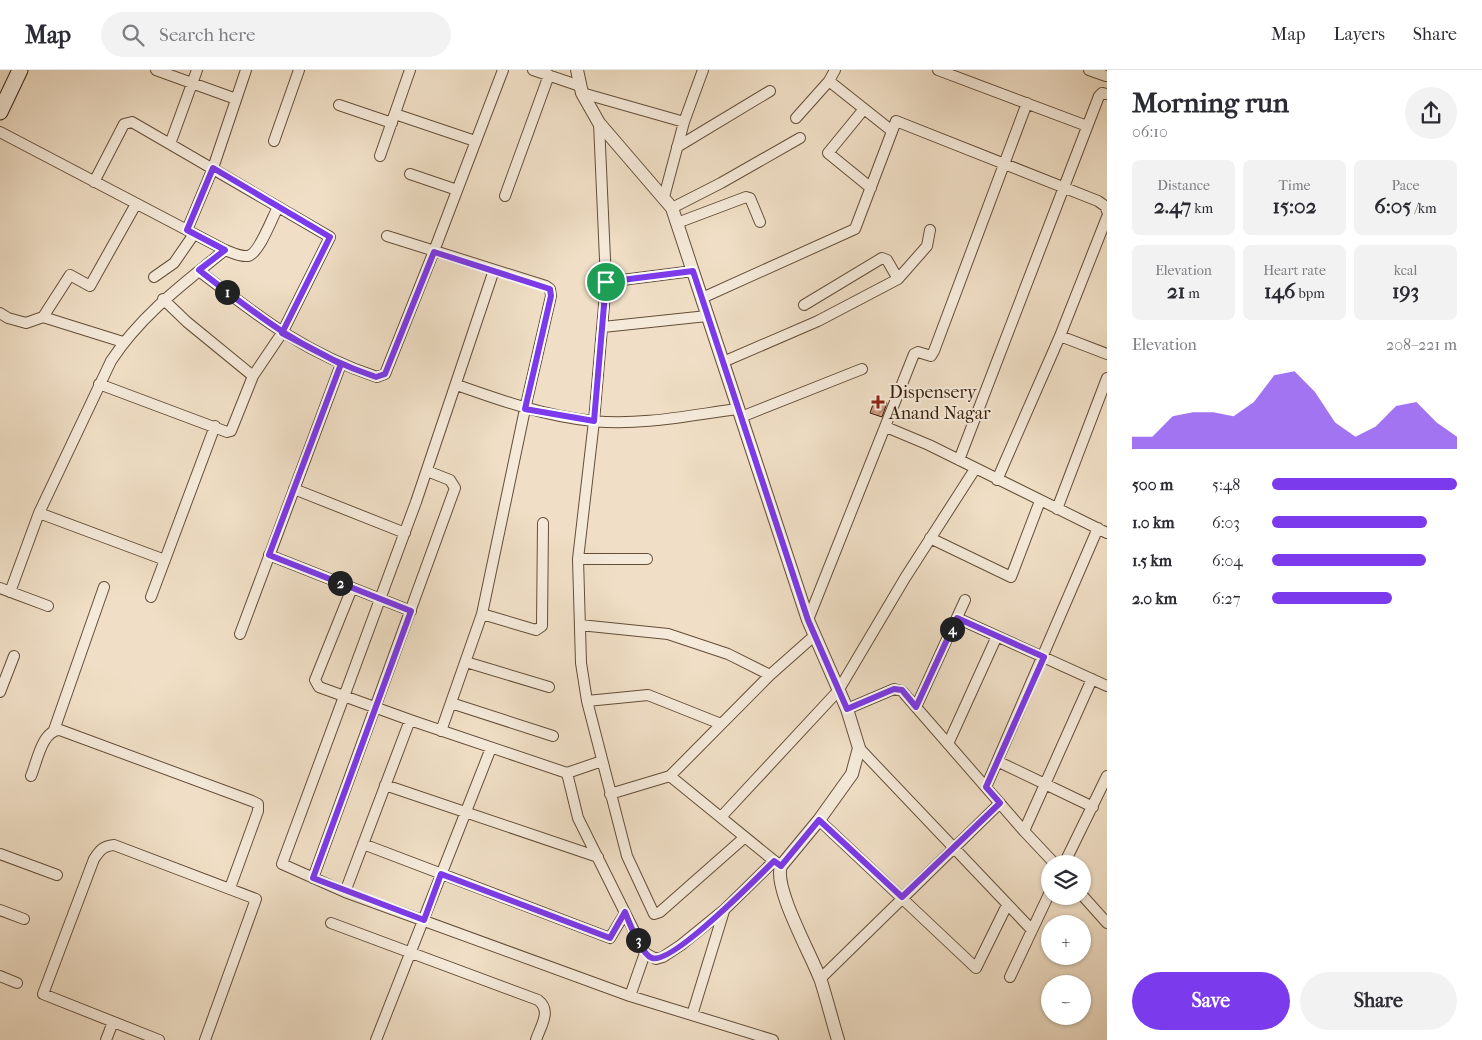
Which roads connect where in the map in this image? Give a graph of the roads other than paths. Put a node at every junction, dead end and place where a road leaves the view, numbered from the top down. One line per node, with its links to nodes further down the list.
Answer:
1 (11, 70): 21 (main road)
2 (20, 70): 27 (main road)
3 (156, 70): 18 (street)
4 (197, 70): 18 (street)
5 (246, 70): 23 (street)
6 (299, 70): 36 (street)
7 (410, 70): 29 (street)
8 (503, 70): 37 (street)
9 (533, 70): 15 (street)
10 (577, 70): 19 (street)
11 (703, 70): 31 (street)
12 (835, 70): 17 (street)
13 (938, 70): 24 (street)
14 (1089, 70): 16 (street)
15 (549, 76): 19 (street); 48 (street)
16 (1106, 76)
17 (829, 81): 26 (street); 28 (street)
18 (192, 83): 23 (street); 38 (street)
19 (582, 89): 30 (street); 31 (street)
20 (770, 92): 39 (street)
21 (0, 93)
22 (1107, 94): 32 (street)
23 (236, 99): 42 (street)
24 (1027, 104): 32 (street); 41 (street)
25 (339, 105): 29 (street)
26 (864, 109): 33 (street); 46 (street)
27 (0, 112)
28 (796, 118)
29 (394, 119): 37 (street); 40 (street)
30 (599, 122): 49 (street); 67 (street)
31 (684, 122): 39 (street)
32 (1087, 126): 45 (street)
33 (892, 131): 41 (street); 46 (street)
34 (0, 132): 44 (street)
35 (800, 138): 52 (street)
36 (274, 141)
37 (475, 141): 47 (street)
38 (170, 144): 42 (street); 44 (street)
39 (677, 147): 49 (street)
40 (380, 156)
41 (1005, 165): 45 (street); 90 (street)
42 (213, 168): 51 (street); 58 (street)
43 (410, 174): 47 (street)
44 (94, 182): 50 (street)
45 (1064, 187): 53 (street); 91 (street)
46 (872, 188): 68 (street)
47 (457, 190): 61 (street)
48 (505, 196)
49 (664, 197): 52 (street)
50 (136, 204): 58 (street); 73 (street)
51 (278, 207): 60 (street); 75 (street)
52 (672, 208): 56 (street)
53 (1107, 211)
54 (1107, 218): 76 (street)
55 (760, 222): 56 (street)
56 (677, 223): 64 (street)
57 (930, 230): 66 (street)
58 (190, 232): 60 (street); 65 (street)
59 (387, 236): 61 (street)
60 (225, 250): 62 (street)
61 (434, 252): 63 (street); 80 (street)
62 (199, 270): 69 (street); 75 (street)
63 (494, 270): 85 (street); 86 (street)
64 (693, 271): 67 (street); 68 (street)
65 (154, 277)
66 (898, 279): 70 (street); 79 (street)
67 (606, 282): 74 (street)
68 (702, 298): 72 (street)
69 (163, 299): 77 (street); 82 (street)
70 (804, 305)
71 (0, 313): 73 (street)
72 (707, 316): 74 (street); 79 (street)
73 (43, 317): 77 (street)
74 (603, 327): 88 (street)
75 (282, 333): 80 (street); 82 (street)
76 (1060, 336): 78 (street); 94 (street)
77 (123, 342): 84 (street)
78 (1107, 354)
79 (723, 362): 87 (street)
80 (341, 364): 95 (street)
81 (862, 369): 87 (street)
82 (253, 376): 89 (street)
83 (1107, 378): 97 (street)
84 (99, 384): 89 (street); 98 (street)
85 (456, 385): 86 (street); 93 (street)
86 (525, 409): 88 (street); 116 (street)
87 (740, 413): 88 (street); 118 (street)
88 (594, 421): 104 (street)
89 (215, 426): 106 (street)
90 (886, 427): 91 (street); 118 (street)
91 (959, 460): 92 (street)
92 (975, 469): 94 (street); 102 (street)
93 (427, 471): 101 (street); 115 (street)
94 (997, 480): 96 (street)
95 (294, 490): 101 (street); 103 (street)
96 (1040, 501): 97 (street); 102 (street)
97 (1057, 509): 100 (street)
98 (39, 513): 106 (street); 110 (street)
99 (543, 523): 116 (street)
100 (1102, 530): 124 (street)
101 (405, 533): 112 (street)
102 (930, 538): 130 (street)
103 (269, 555): 109 (street); 120 (street)
104 (578, 559): 105 (street); 119 (street)
105 (647, 559)
106 (165, 560): 111 (street)
107 (104, 587): 140 (street)
108 (0, 588): 110 (street)
109 (352, 588): 112 (street); 132 (street)
110 (10, 592): 114 (street)
111 (151, 597)
112 (380, 600): 115 (street); 132 (street)
113 (965, 600): 117 (street)
114 (48, 606)
115 (411, 611): 136 (street)
116 (482, 614): 125 (street)
117 (957, 618): 122 (street); 135 (street)
118 (808, 620): 121 (street)
119 (580, 625): 126 (street); 133 (street)
120 (240, 634)
121 (814, 636): 126 (street); 130 (street)
122 (998, 636): 124 (street); 143 (street)
123 (14, 656): 131 (street)
124 (1044, 657): 127 (street); 147 (street)
125 (466, 662): 129 (street); 134 (street)
126 (770, 675): 139 (street)
127 (1092, 679): 128 (street); 152 (street)
128 (1107, 686)
129 (549, 687)
130 (838, 691): 137 (street); 159 (street)
131 (0, 692)
132 (344, 696): 136 (street); 172 (street)
133 (587, 701): 139 (street); 146 (street)
134 (451, 703): 141 (street); 142 (street)
135 (916, 707): 137 (street); 143 (street)
136 (376, 708): 138 (street); 172 (street)
137 (847, 709): 145 (street)
138 (410, 720): 141 (street); 153 (street)
139 (721, 724): 150 (street)
140 (54, 730): 149 (street); 173 (street)
141 (441, 731): 144 (street)
142 (553, 736)
143 (948, 744): 154 (street)
144 (490, 748): 148 (street); 158 (street)
145 (860, 748): 160 (street); 164 (street)
146 (602, 761): 148 (street); 155 (street)
147 (998, 762): 152 (street); 154 (street)
148 (567, 773): 168 (street)
149 (32, 776)
150 (670, 776): 155 (street); 159 (street)
151 (1107, 776): 157 (street)
152 (1045, 784): 157 (street); 161 (street)
153 (385, 785): 158 (street); 163 (street)
154 (986, 787): 156 (street)
155 (610, 794): 162 (street)
156 (1000, 803): 161 (street); 164 (street)
157 (1093, 807): 167 (street)
158 (466, 812): 168 (street); 170 (street)
159 (721, 817): 162 (street)
160 (819, 820): 169 (street); 175 (street)
161 (1024, 831): 166 (street)
162 (745, 837): 169 (street)
163 (363, 844): 170 (street); 174 (street)
164 (952, 847): 175 (street); 176 (street)
165 (0, 854): 171 (street)
166 (1047, 855)
167 (1069, 855)
168 (598, 857): 181 (street)
169 (778, 863): 180 (street); 191 (street)
170 (441, 874): 181 (street); 183 (street)
171 (57, 876)
172 (313, 878): 174 (street)
173 (230, 888): 195 (street); 198 (street)
174 (345, 892): 183 (street)
175 (902, 897): 176 (street); 191 (street)
176 (1007, 905): 186 (street)
177 (1044, 905): 186 (street)
178 (1091, 905): 185 (street)
179 (0, 910): 182 (street)
180 (724, 910): 188 (street); 194 (street)
181 (625, 912): 188 (street)
182 (24, 919)
183 (424, 920): 187 (street); 193 (street)
184 (331, 922): 187 (street)
185 (1107, 923)
186 (1032, 930): 190 (street)
187 (411, 952): 199 (street); 200 (street)
188 (645, 953): 193 (street)
189 (0, 976): 192 (street)
190 (1010, 977)
191 (820, 979): 202 (street)
192 (17, 983)
193 (630, 996): 194 (street)
194 (692, 1015): 201 (street)
195 (113, 1022): 196 (street); 197 (street)
196 (106, 1040)
197 (159, 1040)
198 (205, 1040)
199 (376, 1040)
200 (536, 1040)
201 (773, 1040)
202 (838, 1040)

